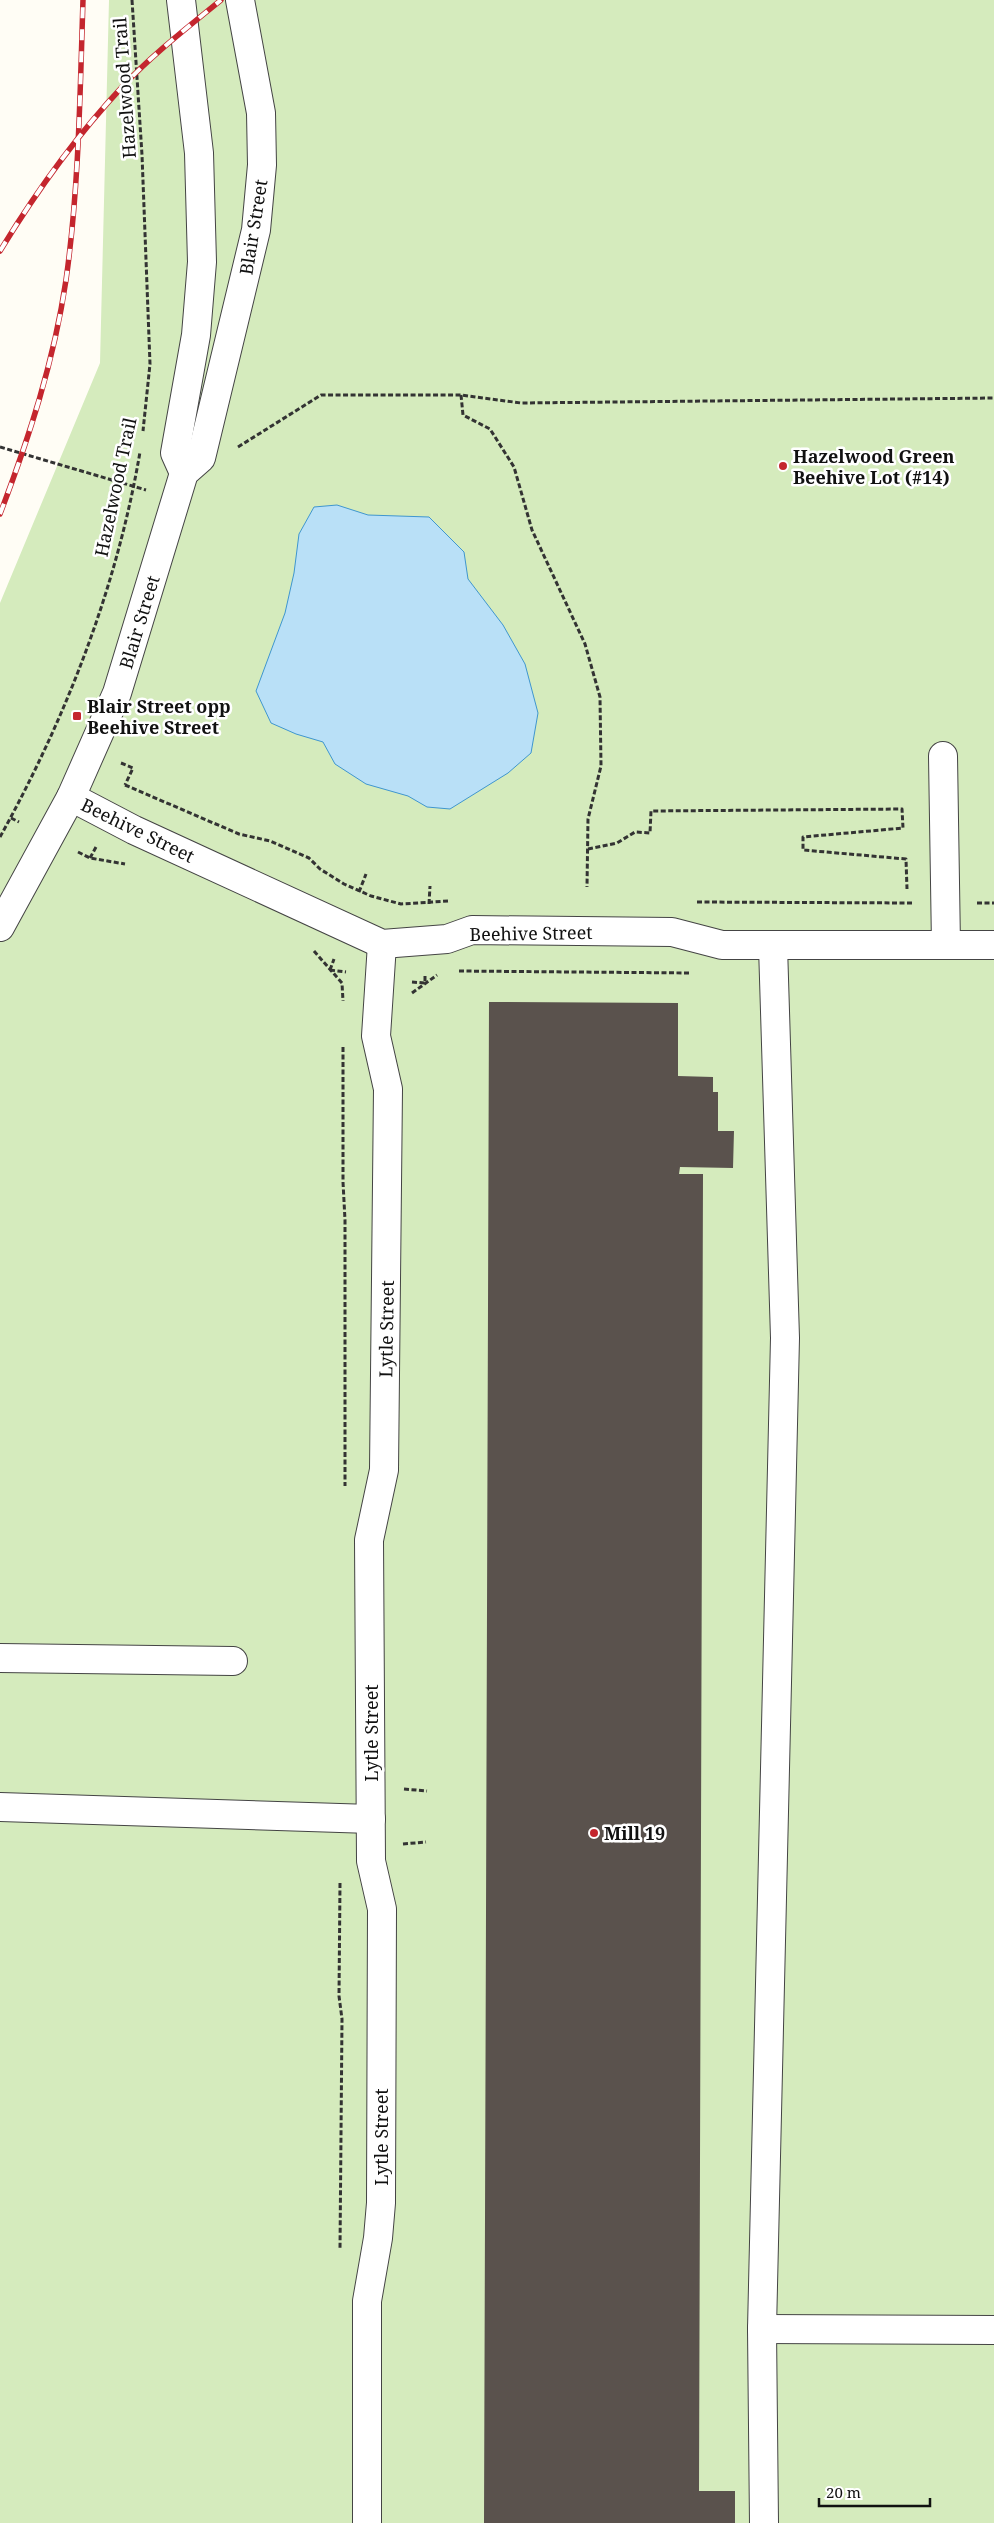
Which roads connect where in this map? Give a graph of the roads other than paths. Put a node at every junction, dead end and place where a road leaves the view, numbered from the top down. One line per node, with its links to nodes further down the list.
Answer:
1 (181, 0): 3 (street)
2 (240, 0): 3 (street, Blair Street)
3 (184, 473): 5 (street, Blair Street)
4 (943, 756): 8 (street)
5 (71, 797): 6 (street, Blair Street); 7 (street, Beehive Street)
6 (0, 927)
7 (382, 944): 10 (street, Beehive Street); 14 (street, Lytle Street)
8 (946, 945): 9 (street, Beehive Street); 10 (street, Beehive Street)
9 (994, 945)
10 (773, 946): 15 (street)
11 (0, 1658): 12 (street)
12 (233, 1661)
13 (0, 1808): 14 (street)
14 (371, 1819): 17 (street, Lytle Street)
15 (762, 2329): 16 (street); 18 (street)
16 (994, 2330)
17 (367, 2523)
18 (764, 2523)

